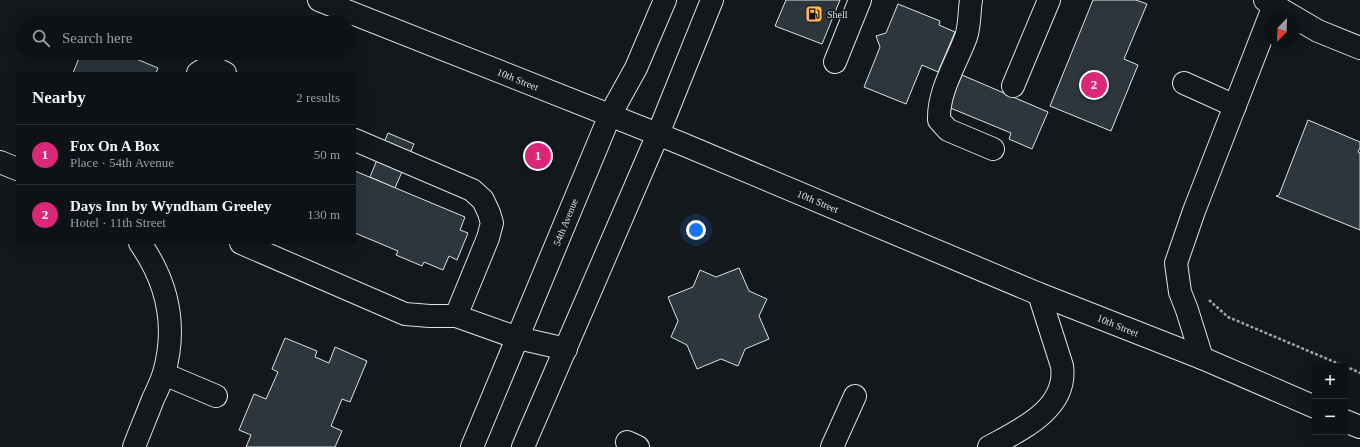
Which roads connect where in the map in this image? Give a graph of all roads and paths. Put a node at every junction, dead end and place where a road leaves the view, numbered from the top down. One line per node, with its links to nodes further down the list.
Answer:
1 (319, 0): 15 (street, 10th Street)
2 (665, 0): 15 (street, 54th Avenue)
3 (712, 0): 16 (street)
4 (860, 0): 9 (street)
5 (971, 0): 18 (street)
6 (1049, 0): 13 (street)
7 (1272, 2): 8 (street); 14 (street)
8 (1360, 48)
9 (835, 62)
10 (200, 72): 11 (street)
11 (223, 72)
12 (1184, 83): 14 (street)
13 (1013, 86)
14 (1235, 106): 23 (street)
15 (610, 114): 16 (street, 10th Street); 26 (street, 54th Avenue)
16 (658, 134): 24 (street, 10th Street); 27 (street)
17 (356, 140): 25 (street)
18 (993, 149)
19 (0, 162): 20 (street)
20 (16, 169)
21 (141, 244): 32 (street)
22 (243, 244): 25 (street)
23 (1180, 292): 28 (street); 29 (path)
24 (1039, 294): 28 (street, 10th Street); 42 (street)
25 (456, 316): 26 (street)
26 (518, 338): 27 (street); 39 (street, 54th Avenue)
27 (566, 349): 40 (street)
28 (1202, 358): 35 (street, 10th Street)
29 (1338, 363)
30 (1348, 367): 31 (path)
31 (1360, 372)
32 (164, 374): 33 (street); 38 (street)
33 (216, 396)
34 (855, 396): 41 (street)
35 (1312, 407)
36 (1348, 421): 37 (street)
37 (1360, 427)
38 (134, 447)
39 (472, 447)
40 (523, 447)
41 (832, 447)
42 (989, 447)

